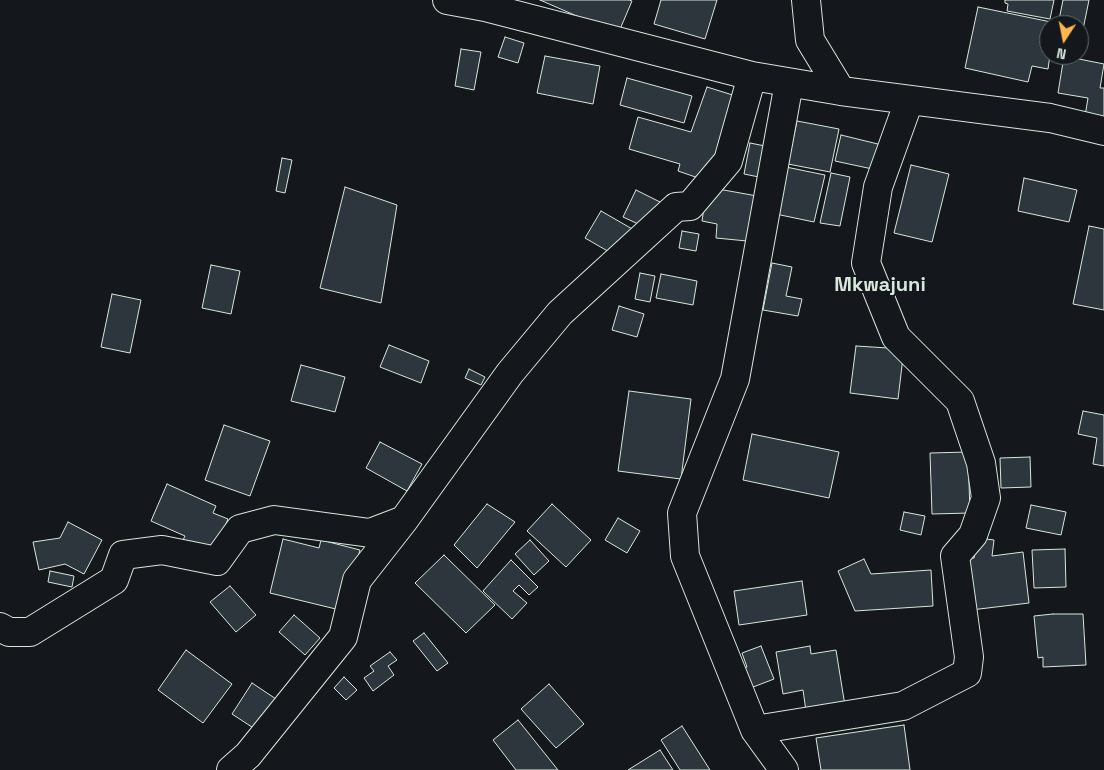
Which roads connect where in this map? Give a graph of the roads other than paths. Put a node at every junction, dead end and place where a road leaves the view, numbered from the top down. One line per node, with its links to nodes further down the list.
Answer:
1 (447, 0): 3 (street)
2 (806, 0): 5 (street)
3 (752, 76): 4 (street); 8 (street)
4 (789, 83): 5 (street); 10 (street)
5 (841, 91): 6 (street)
6 (909, 101): 7 (street); 10 (street)
7 (1104, 131)
8 (404, 520): 9 (street); 11 (street)
9 (0, 627)
10 (755, 730): 12 (street)
11 (231, 770)
12 (784, 770)

